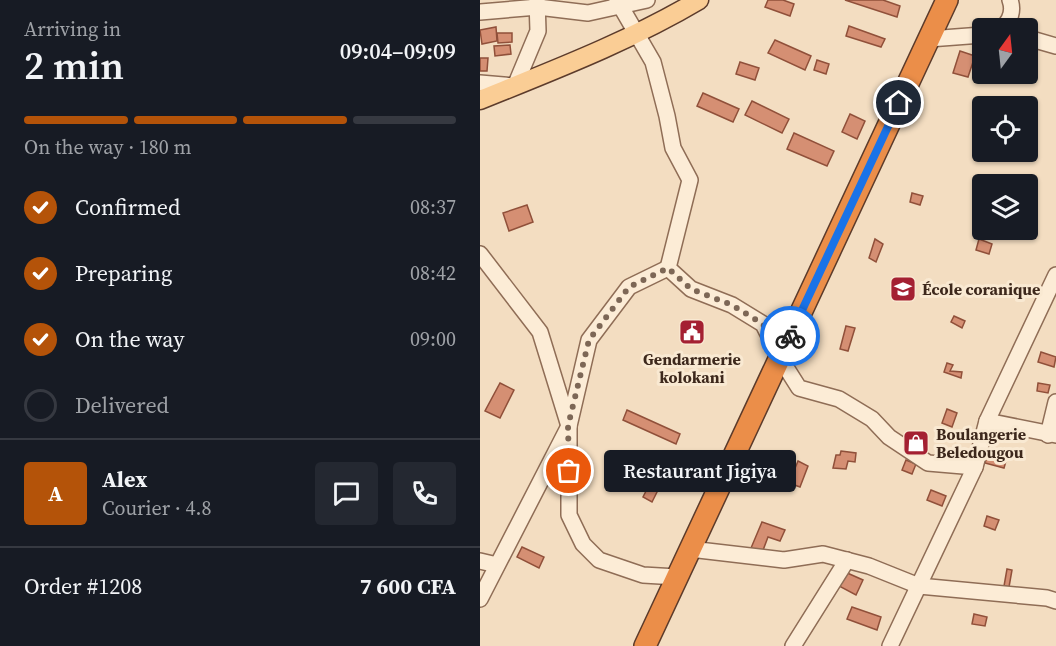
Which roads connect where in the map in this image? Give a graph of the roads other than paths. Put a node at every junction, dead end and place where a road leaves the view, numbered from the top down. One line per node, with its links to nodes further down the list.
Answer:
1 (647, 0): 6 (street)
2 (699, 0): 9 (main road)
3 (947, 0): 11 (highway)
4 (1010, 0): 8 (street)
5 (538, 3): 6 (street); 7 (street); 15 (street)
6 (619, 3): 9 (street)
7 (480, 12)
8 (1010, 18)
9 (636, 33): 15 (main road); 18 (street)
10 (972, 36): 11 (street)
11 (929, 39): 20 (highway)
12 (1038, 41): 13 (street)
13 (1056, 46)
14 (480, 83): 15 (street)
15 (515, 86): 16 (main road)
16 (480, 100)
17 (480, 254): 23 (street)
18 (668, 268): 20 (street); 23 (street)
19 (1056, 276): 22 (street)
20 (780, 358): 25 (street); 26 (highway)
21 (1056, 402): 24 (street)
22 (987, 422): 24 (street); 25 (street)
23 (568, 426): 29 (street); 30 (street)
24 (1052, 435)
25 (975, 467): 31 (street)
26 (690, 549): 27 (street); 30 (highway)
27 (847, 560): 31 (street); 35 (street)
28 (480, 561): 29 (street)
29 (497, 565): 32 (street)
30 (677, 577): 34 (highway)
31 (918, 586): 33 (street); 36 (street)
32 (480, 598)
33 (1056, 601)
34 (645, 646)
35 (793, 646)
36 (890, 646)

